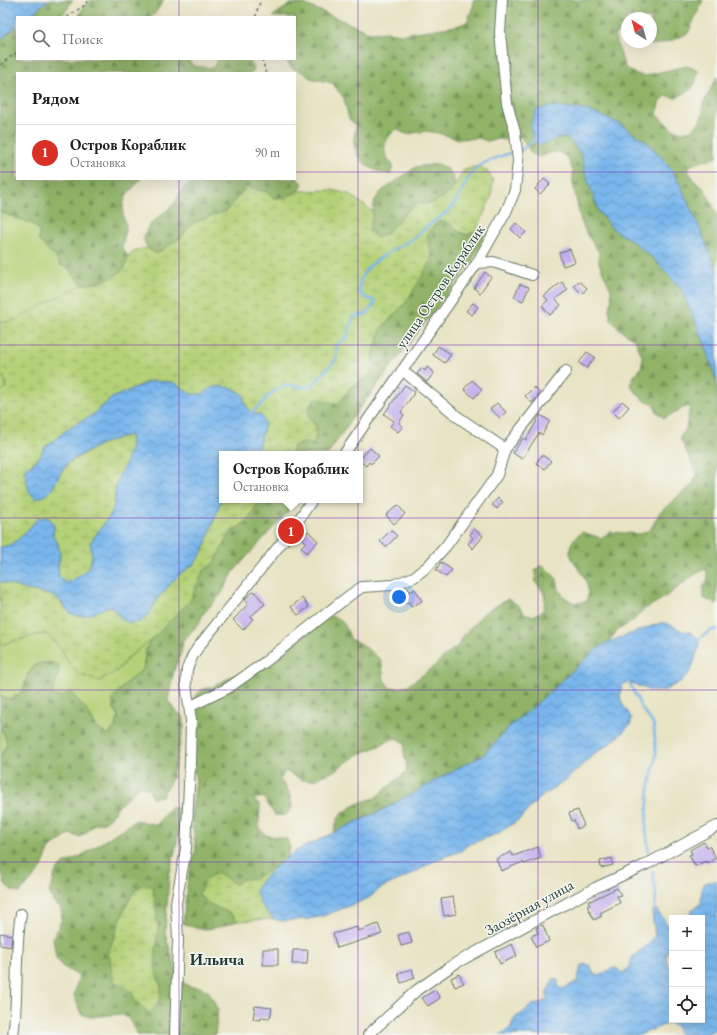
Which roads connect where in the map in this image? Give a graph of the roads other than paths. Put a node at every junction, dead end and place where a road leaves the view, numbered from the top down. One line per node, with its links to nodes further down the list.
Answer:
1 (502, 0): 2 (street, улица Остров Кораблик)
2 (477, 263): 3 (street); 4 (street, улица Остров Кораблик)
3 (532, 275)
4 (402, 370): 6 (street); 7 (street, улица Остров Кораблик)
5 (566, 371): 6 (street)
6 (505, 449): 9 (street)
7 (346, 451)
8 (310, 503): 9 (street)
9 (190, 707): 13 (street)
10 (717, 826): 14 (street, Заозёрная улица)
11 (21, 914): 12 (street)
12 (13, 1035)
13 (175, 1035)
14 (368, 1035)

